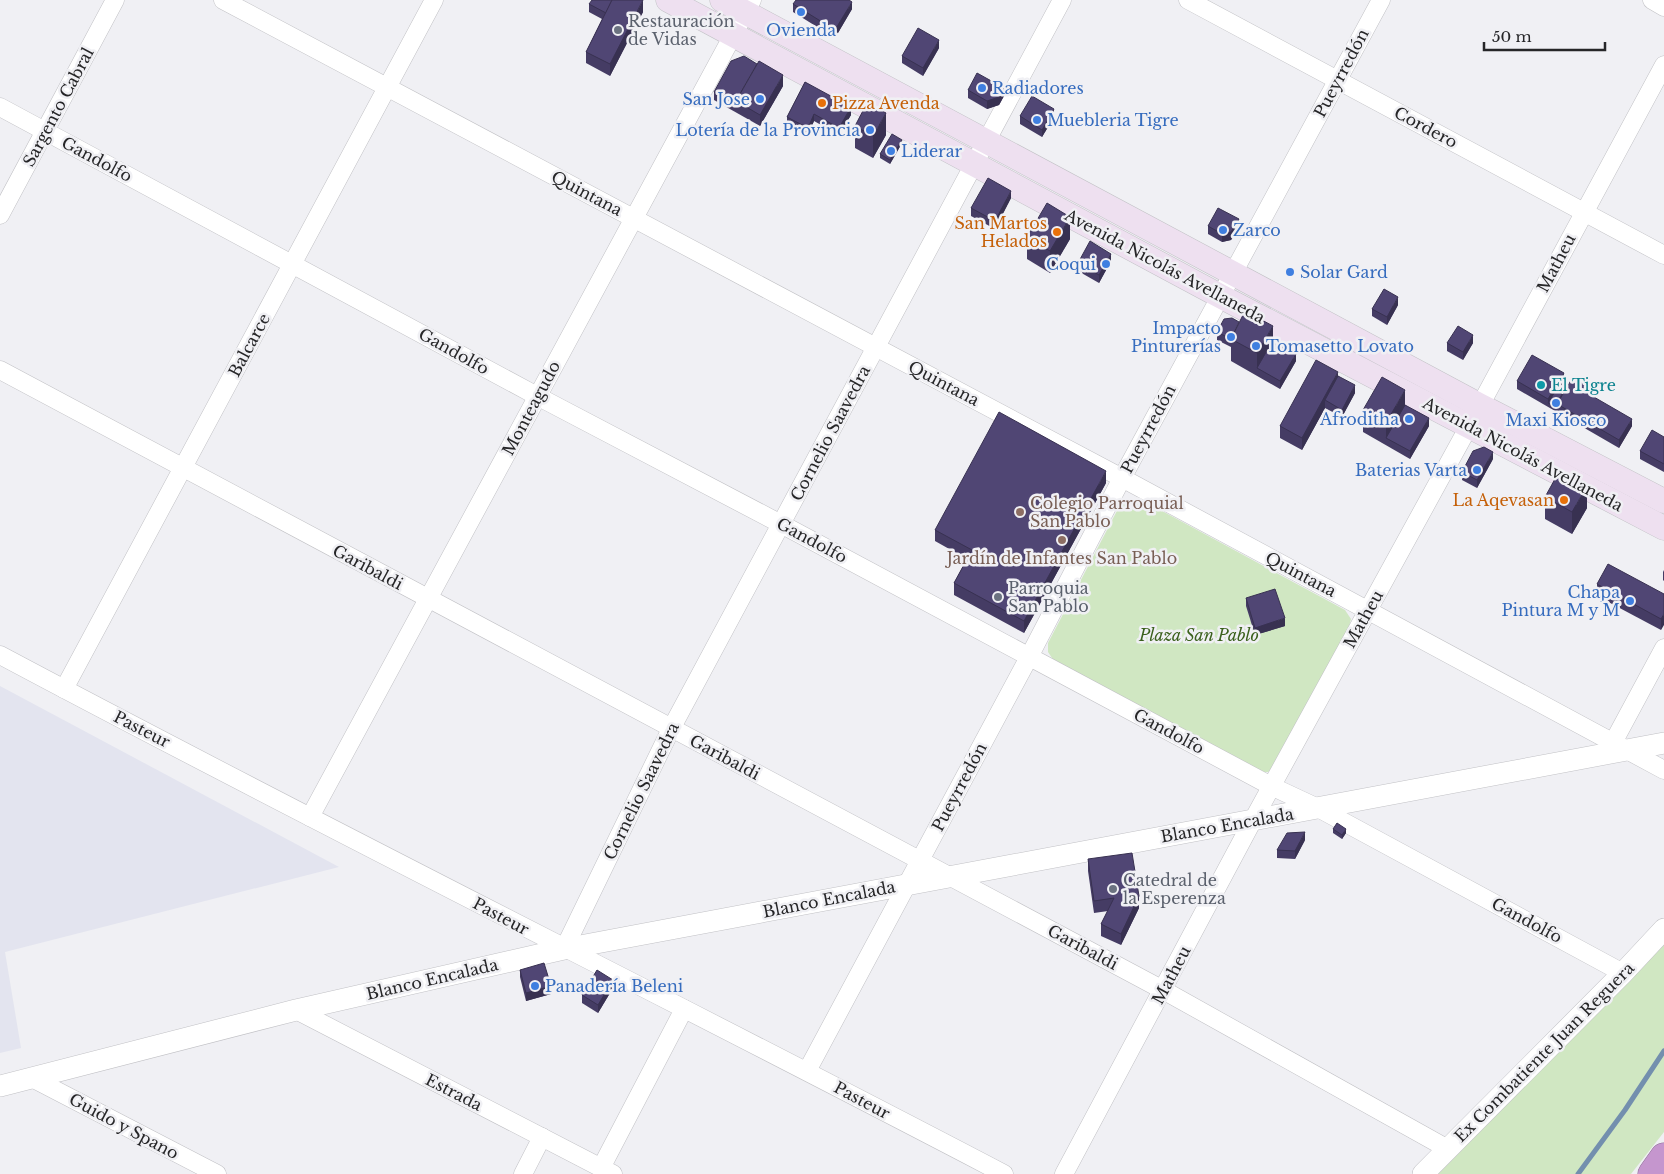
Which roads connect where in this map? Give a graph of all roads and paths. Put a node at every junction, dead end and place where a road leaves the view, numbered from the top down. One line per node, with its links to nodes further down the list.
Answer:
1 (115, 0): 17 (street, Sargento Cabral)
2 (223, 0): 15 (street, Quintana)
3 (434, 0): 15 (street, Balcarce)
4 (668, 0): 12 (main road, Avenida Nicolás Avellaneda)
5 (722, 0): 10 (main road, Avenida Nicolás Avellaneda)
6 (1062, 0): 18 (street, Cornelio Saavedra)
7 (1188, 0): 14 (street, Cordero)
8 (1381, 0): 14 (street, Pueyrredón)
9 (1652, 0): 11 (street)
10 (748, 6): 12 (street, Monteagudo); 18 (main road, Avenida Nicolás Avellaneda)
11 (1664, 6)
12 (733, 35): 19 (main road, Avenida Nicolás Avellaneda); 22 (street, Monteagudo)
13 (1664, 65): 20 (street, Matheu)
14 (1337, 80): 20 (street, Cordero); 25 (street, Pueyrredón)
15 (387, 87): 22 (street, Quintana); 24 (street, Balcarce)
16 (0, 107): 17 (street, Gandolfo)
17 (45, 131): 21 (street, Sargento Cabral); 24 (street, Gandolfo)
18 (987, 141): 19 (street, Cornelio Saavedra); 25 (main road, Avenida Nicolás Avellaneda)
19 (975, 163): 26 (main road, Avenida Nicolás Avellaneda); 27 (street, Cornelio Saavedra)
20 (1584, 212): 23 (street, Cordero); 30 (street, Matheu)
21 (0, 215)
22 (634, 218): 27 (street, Quintana); 29 (street, Monteagudo)
23 (1664, 255)
24 (292, 263): 29 (street, Gandolfo); 32 (street, Balcarce)
25 (1233, 273): 26 (street, Pueyrredón); 30 (main road, Avenida Nicolás Avellaneda)
26 (1220, 296): 31 (main road, Avenida Nicolás Avellaneda); 33 (street, Pueyrredón)
27 (876, 347): 33 (street, Quintana); 35 (street, Cornelio Saavedra)
28 (0, 370): 32 (street, Garibaldi)
29 (537, 396): 35 (street, Gandolfo); 37 (street, Monteagudo)
30 (1480, 405): 31 (street, Matheu); 34 (main road, Avenida Nicolás Avellaneda)
31 (1469, 426): 36 (main road, Avenida Nicolás Avellaneda); 38 (street, Matheu)
32 (183, 468): 37 (street, Garibaldi); 42 (street, Balcarce)
33 (1122, 478): 38 (street, Quintana); 41 (street, Pueyrredón)
34 (1664, 502)
35 (781, 524): 41 (street, Gandolfo); 43 (street, Cornelio Saavedra)
36 (1664, 528)
37 (428, 599): 43 (street, Garibaldi); 49 (street, Monteagudo)
38 (1368, 610): 45 (street, Quintana); 47 (street, Matheu)
39 (1664, 648): 45 (street)
40 (0, 655): 42 (street, Pasteur)
41 (1029, 657): 47 (street, Gandolfo); 51 (street, Pueyrredón)
42 (64, 689): 49 (street, Pasteur)
43 (671, 729): 51 (street, Garibaldi); 55 (street, Cornelio Saavedra)
44 (1664, 743): 45 (street, Blanco Encalada)
45 (1616, 749): 46 (street, Quintana); 48 (street, Blanco Encalada)
46 (1664, 770)
47 (1273, 787): 48 (street, Gandolfo); 50 (street, Matheu)
48 (1318, 808): 50 (street, Blanco Encalada); 56 (street, Gandolfo)
49 (310, 817): 55 (street, Pasteur)
50 (1253, 820): 52 (street, Blanco Encalada); 57 (street, Matheu)
51 (920, 861): 52 (street, Garibaldi); 53 (street, Pueyrredón)
52 (949, 876): 53 (street, Blanco Encalada); 57 (street, Garibaldi)
53 (907, 884): 55 (street, Blanco Encalada); 60 (street, Pueyrredón)
54 (1664, 929): 56 (street, Ex Combatiente Juan Reguera)
55 (564, 949): 58 (street, Pasteur); 59 (street, Blanco Encalada)
56 (1623, 973): 64 (street, Ex Combatiente Juan Reguera)
57 (1163, 990): 64 (street, Garibaldi); 73 (street, Matheu)
58 (684, 1009): 60 (street, Pasteur); 69 (street)
59 (296, 1010): 61 (street, Blanco Encalada); 63 (street, Estrada)
60 (807, 1071): 66 (street, Pasteur)
61 (32, 1078): 62 (street, Blanco Encalada); 68 (street, Guido y Spano)
62 (0, 1086)
63 (542, 1137): 69 (street, Estrada); 71 (street)
64 (1448, 1149): 74 (street, Ex Combatiente Juan Reguera)
65 (1664, 1157): 75 (highway)
66 (976, 1168): 72 (street, Pasteur)
67 (1664, 1168): 76 (highway)
68 (197, 1170): 70 (street, Guido y Spano)
69 (607, 1171)
70 (216, 1174)
71 (522, 1174)
72 (1004, 1174)
73 (1064, 1174)
74 (1423, 1174)
75 (1652, 1174)
76 (1659, 1174)

